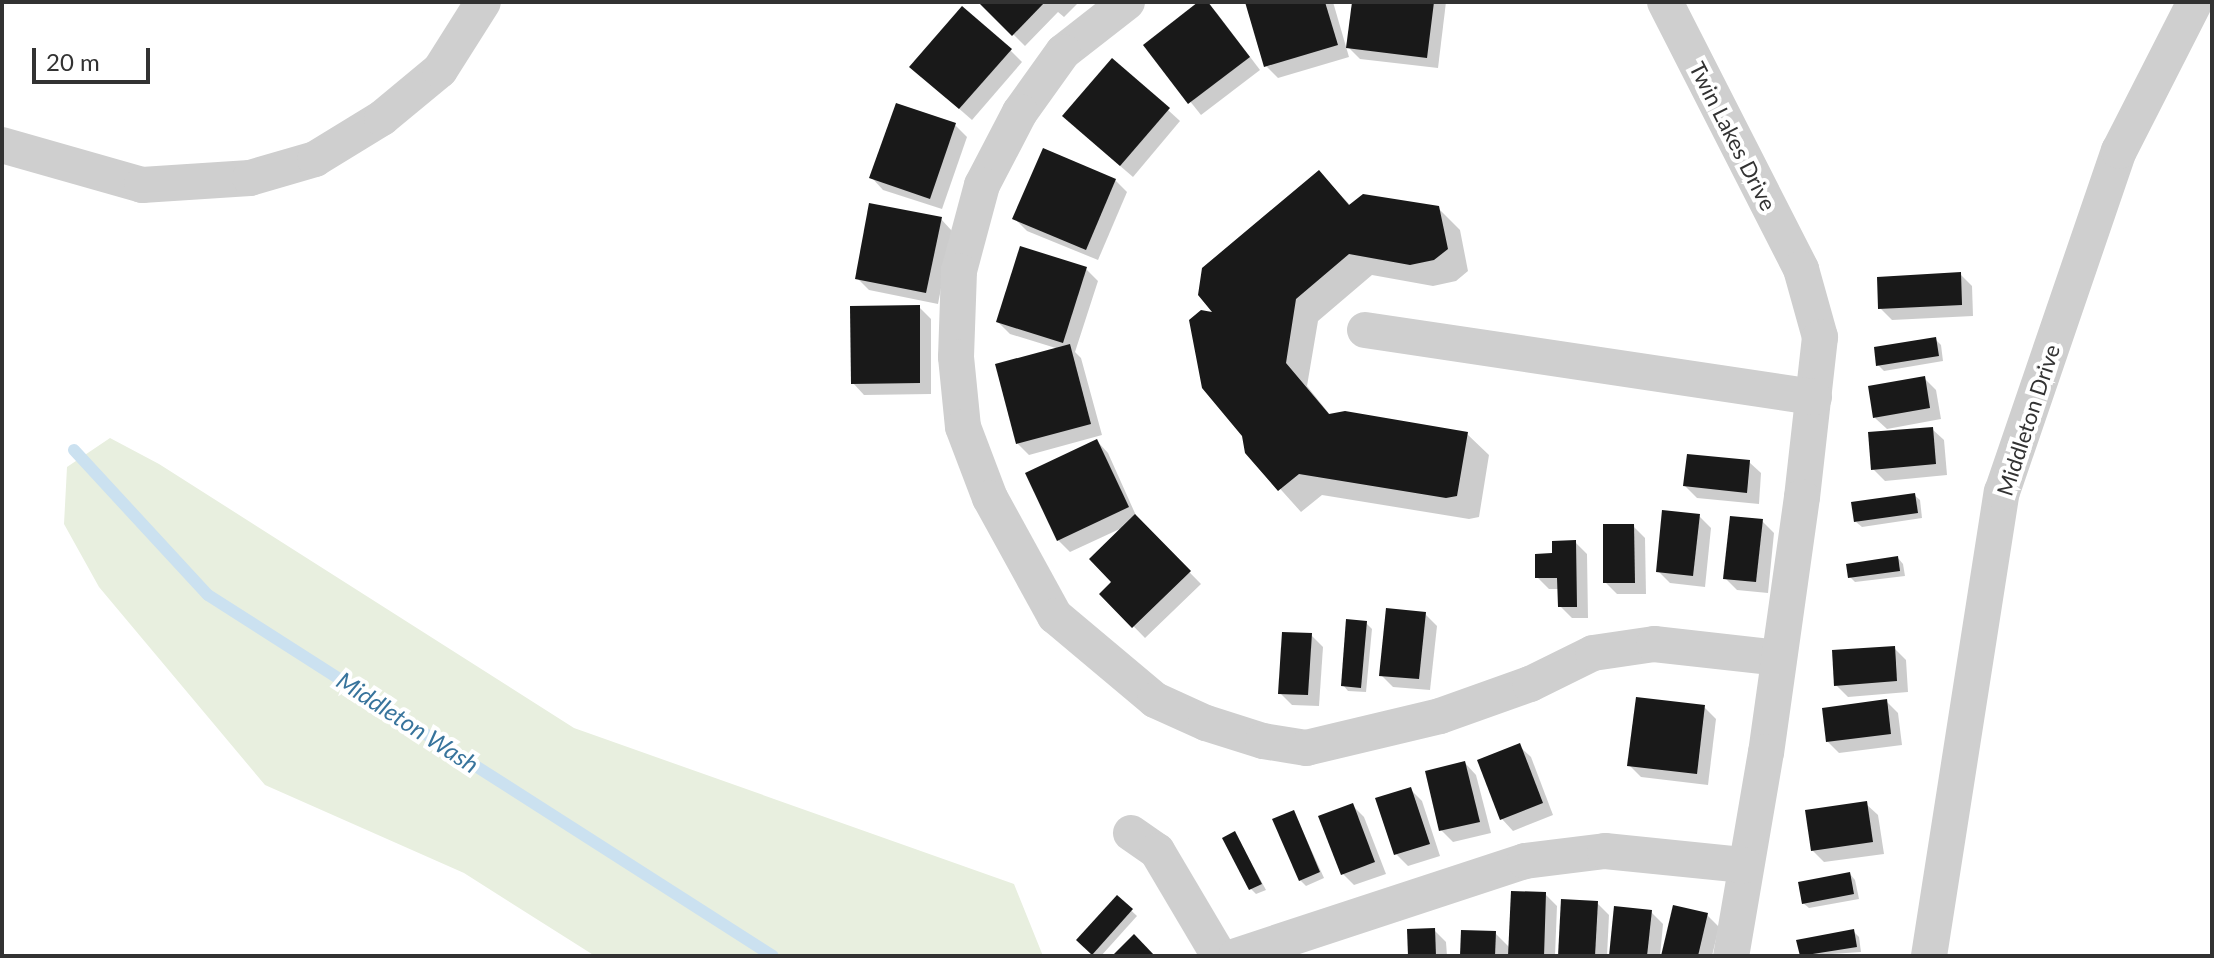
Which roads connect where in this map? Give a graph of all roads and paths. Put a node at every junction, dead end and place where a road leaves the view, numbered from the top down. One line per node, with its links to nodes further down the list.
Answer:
1 (483, 2): 5 (street)
2 (1127, 2): 8 (street)
3 (1665, 2): 7 (street, Twin Lakes Drive)
4 (2195, 2): 14 (street, Middleton Drive)
5 (2, 145)
6 (1365, 330): 7 (street)
7 (1814, 397): 8 (street, Twin Lakes Drive)
8 (1778, 658): 10 (street, Twin Lakes Drive)
9 (1131, 833): 11 (street)
10 (1744, 865): 12 (street); 13 (street, Twin Lakes Drive)
11 (1219, 956)
12 (1236, 956)
13 (1731, 956)
14 (1929, 956)

